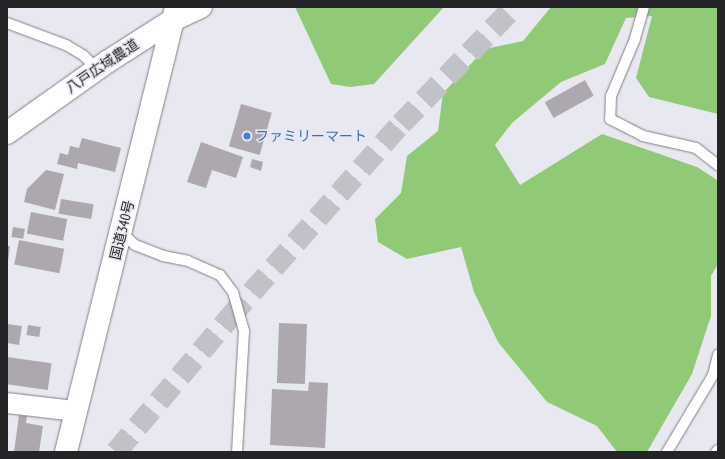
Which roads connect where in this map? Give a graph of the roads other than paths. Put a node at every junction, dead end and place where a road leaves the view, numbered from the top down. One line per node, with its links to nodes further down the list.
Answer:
1 (201, 7): 3 (main road, 八戸広域農道)
2 (644, 7): 7 (lane)
3 (175, 14): 5 (main road, 八戸広域農道); 8 (main road, 国道340号)
4 (7, 23): 5 (lane)
5 (97, 69): 6 (main road, 八戸広域農道)
6 (7, 133)
7 (718, 165)
8 (121, 232): 11 (main road, 国道340号); 13 (lane)
9 (718, 355): 14 (lane)
10 (7, 403): 11 (street)
11 (75, 411): 12 (main road, 国道340号)
12 (66, 452)
13 (236, 452)
14 (667, 452)

